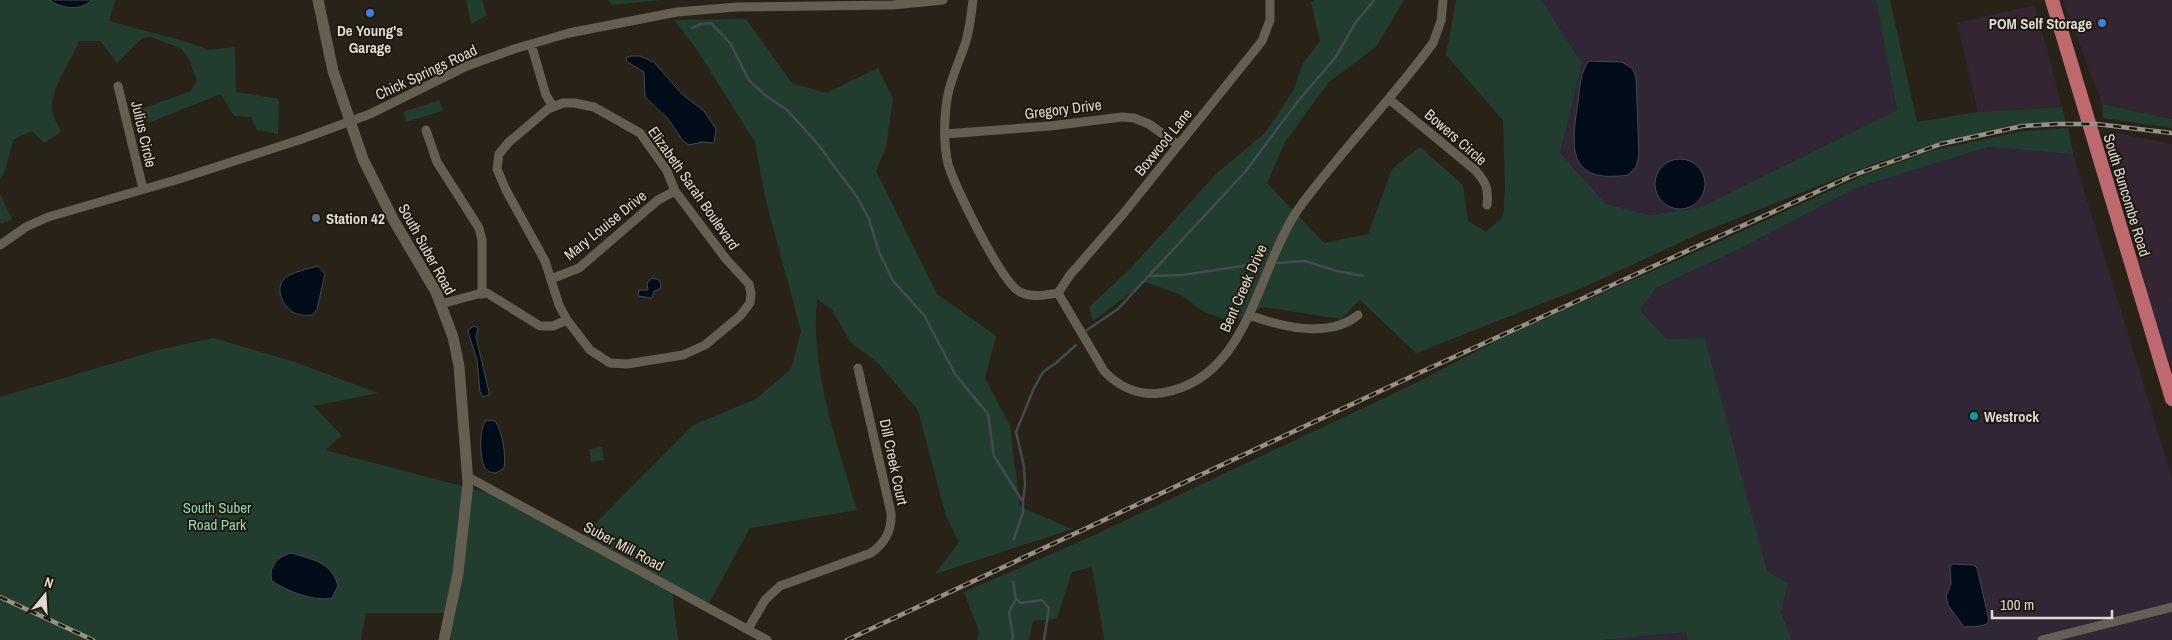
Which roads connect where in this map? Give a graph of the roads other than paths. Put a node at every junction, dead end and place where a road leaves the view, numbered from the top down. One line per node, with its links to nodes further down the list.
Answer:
1 (318, 0): 12 (street, South Suber Road)
2 (943, 0): 7 (street, Chick Springs Road)
3 (973, 0): 14 (street)
4 (1270, 0): 15 (street, Boxwood Lane)
5 (1443, 0): 10 (street, Bent Creek Drive)
6 (2052, 0): 28 (main road, South Buncombe Road)
7 (827, 2): 8 (street, Chick Springs Road)
8 (531, 44): 11 (street); 12 (street, Chick Springs Road)
9 (118, 86): 16 (street, Julius Circle)
10 (1389, 99): 18 (street, Bowers Circle); 24 (street, Bent Creek Drive)
11 (553, 107): 17 (street, Elizabeth Sarah Boulevard); 20 (street, Elizabeth Sarah Boulevard)
12 (349, 122): 16 (street, Chick Springs Road); 23 (street, South Suber Road)
13 (426, 130): 22 (street)
14 (945, 134): 15 (street, Gregory Drive); 21 (street)
15 (1178, 145): 21 (street, Boxwood Lane)
16 (144, 189): 19 (street, Chick Springs Road)
17 (675, 191): 20 (street, Mary Louise Drive); 26 (street, Elizabeth Sarah Boulevard)
18 (1487, 205)
19 (0, 245)
20 (551, 279): 26 (street, Elizabeth Sarah Boulevard)
21 (1058, 293): 24 (street, Bent Creek Drive)
22 (482, 294): 23 (street); 26 (street)
23 (441, 304): 29 (street, South Suber Road)
24 (1249, 315): 25 (street)
25 (1358, 315)
26 (567, 320)
27 (858, 368): 31 (street, Dill Creek Court)
28 (2172, 399)
29 (468, 477): 31 (street, Suber Mill Road); 32 (street, South Suber Road)
30 (2172, 607): 34 (street)
31 (748, 630): 33 (street, Suber Mill Road)
32 (444, 640)
33 (767, 640)
34 (2042, 640)

